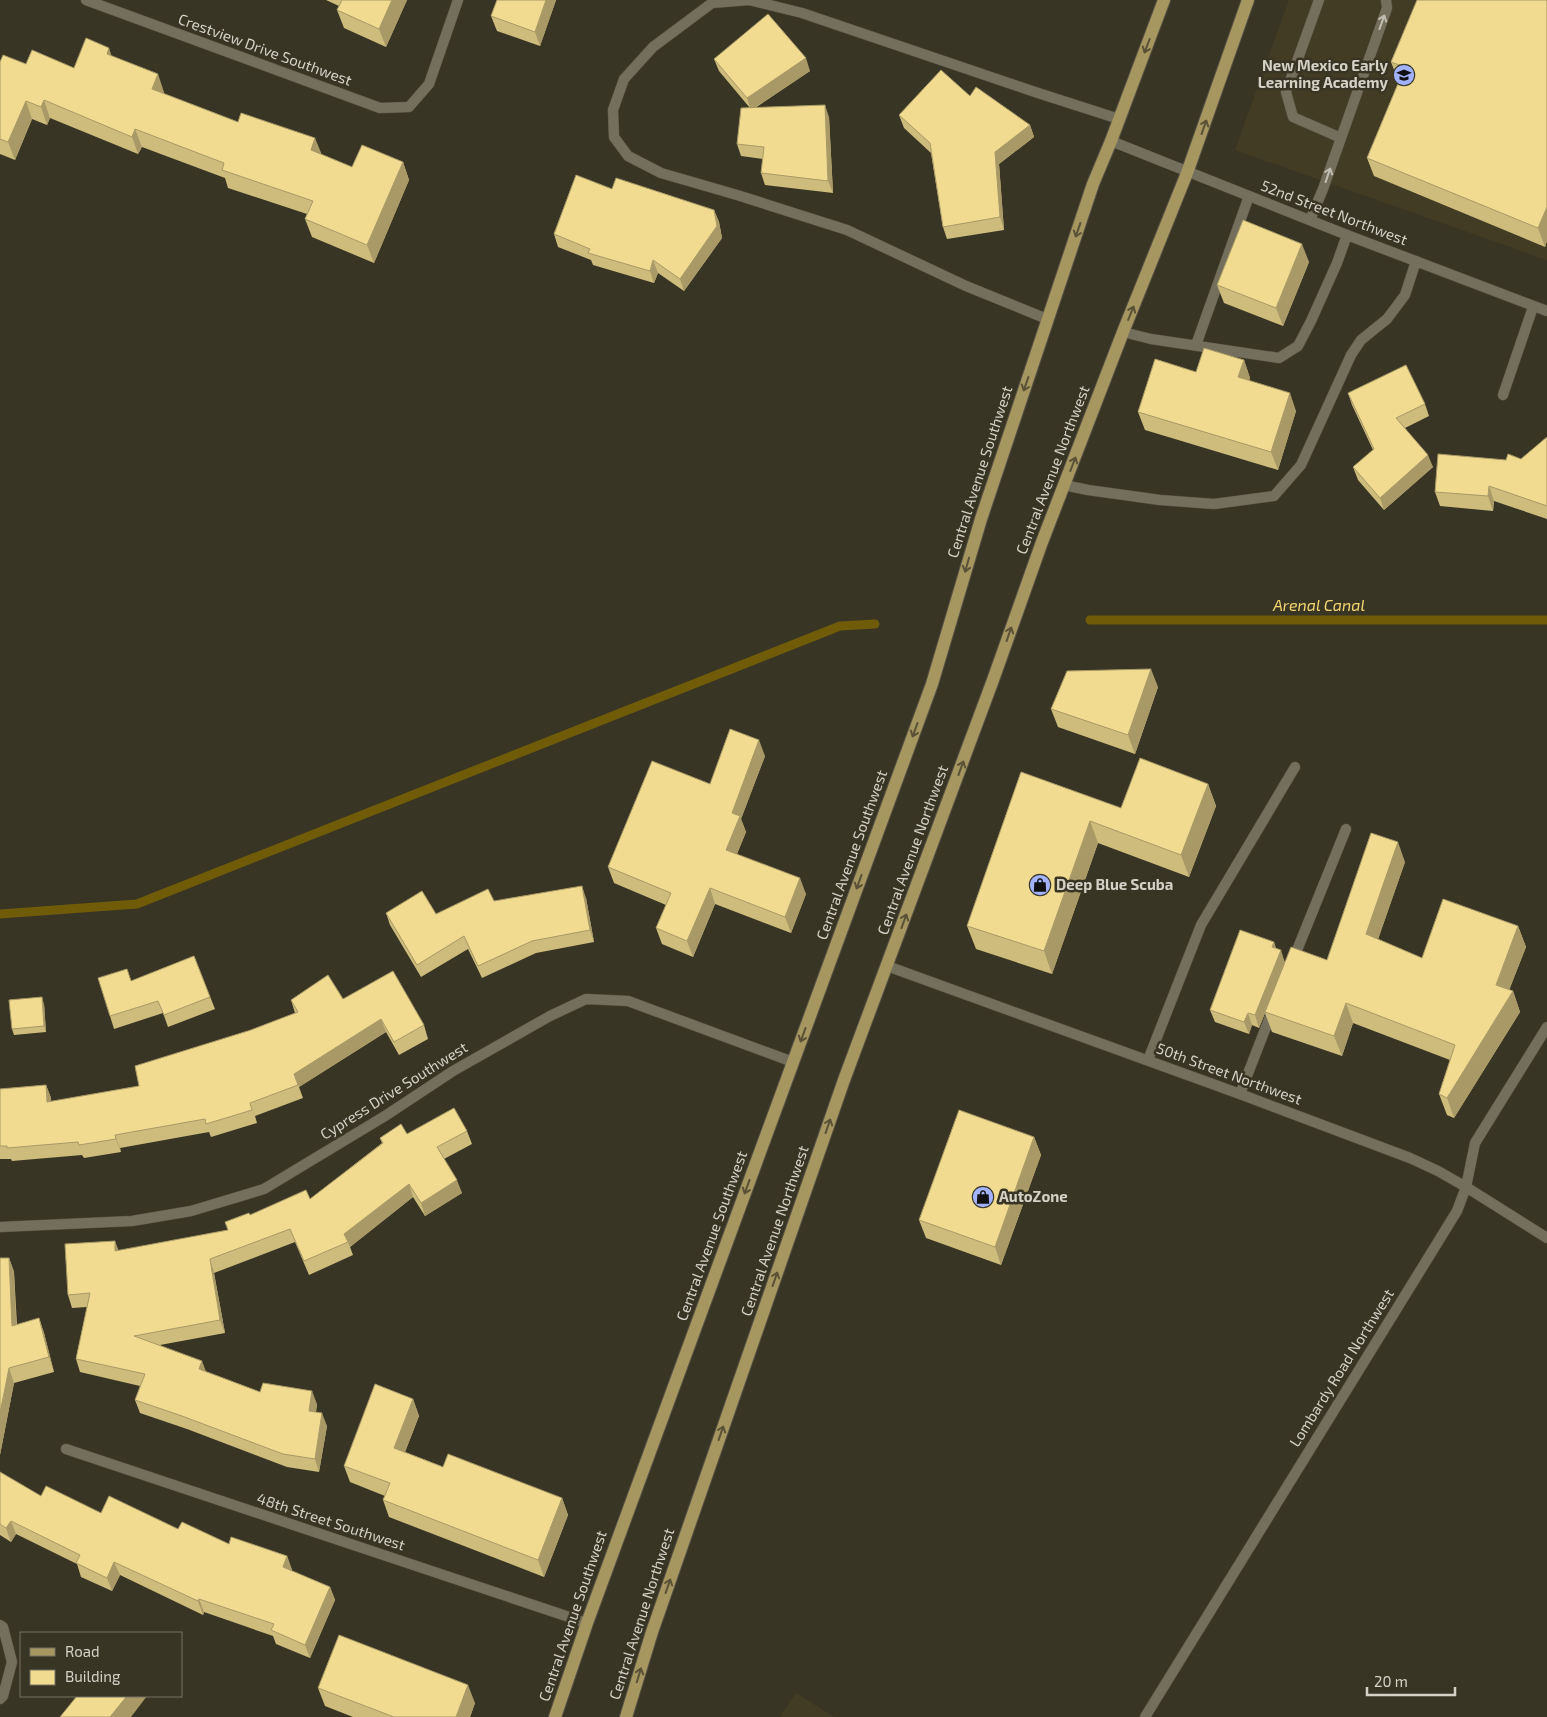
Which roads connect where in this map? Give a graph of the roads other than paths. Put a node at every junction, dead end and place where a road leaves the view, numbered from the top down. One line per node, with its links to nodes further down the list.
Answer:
1 (86, 0): 2 (street, Crestview Drive Southwest)
2 (458, 0)
3 (749, 0): 8 (street); 18 (street)
4 (1164, 0): 8 (main road, Central Avenue Southwest, one-way to 8)
5 (1248, 0): 11 (main road, Central Avenue Northwest, one-way to 5)
6 (1319, 0): 9 (street)
7 (1386, 0): 9 (street, one-way to 7)
8 (1119, 119): 10 (main road, Central Avenue Southwest)
9 (1341, 138): 13 (street, one-way to 9)
10 (1111, 142): 11 (street, 52nd Street Northwest); 18 (main road, Central Avenue Southwest, one-way to 18)
11 (1188, 173): 12 (street, 52nd Street Northwest); 19 (main road, Central Avenue Northwest, one-way to 11)
12 (1249, 196): 13 (street, 52nd Street Northwest); 20 (street)
13 (1310, 220): 14 (street, 52nd Street Northwest)
14 (1347, 235): 15 (street, 52nd Street Northwest); 20 (street)
15 (1416, 262): 16 (street, 52nd Street Northwest); 22 (street)
16 (1533, 306): 17 (street, 52nd Street Northwest); 21 (street)
17 (1547, 311)
18 (1048, 319): 30 (main road, Central Avenue Southwest, one-way to 30)
19 (1123, 332): 20 (street); 22 (main road, Central Avenue Northwest, one-way to 19)
20 (1196, 345)
21 (1503, 395)
22 (1064, 485): 25 (main road, Central Avenue Northwest, one-way to 22)
23 (1295, 767): 29 (street)
24 (1346, 829): 26 (street)
25 (888, 966): 29 (street, 50th Street Northwest); 40 (main road, Central Avenue Northwest, one-way to 25)
26 (1288, 972)
27 (1277, 998): 31 (street)
28 (1547, 1027): 32 (street, Lombardy Road Northwest)
29 (1148, 1060): 31 (street, 50th Street Northwest)
30 (793, 1062): 33 (street, Cypress Drive Southwest); 36 (main road, Central Avenue Southwest, one-way to 36)
31 (1240, 1094): 32 (street, 50th Street Northwest)
32 (1466, 1187): 34 (street, 50th Street Northwest); 41 (street, Lombardy Road Northwest)
33 (0, 1227)
34 (1547, 1238)
35 (66, 1449): 36 (street, 48th Street Southwest)
36 (587, 1622): 39 (main road, Central Avenue Southwest)
37 (0, 1625): 38 (street)
38 (0, 1699)
39 (555, 1717)
40 (626, 1717)
41 (1145, 1717)

